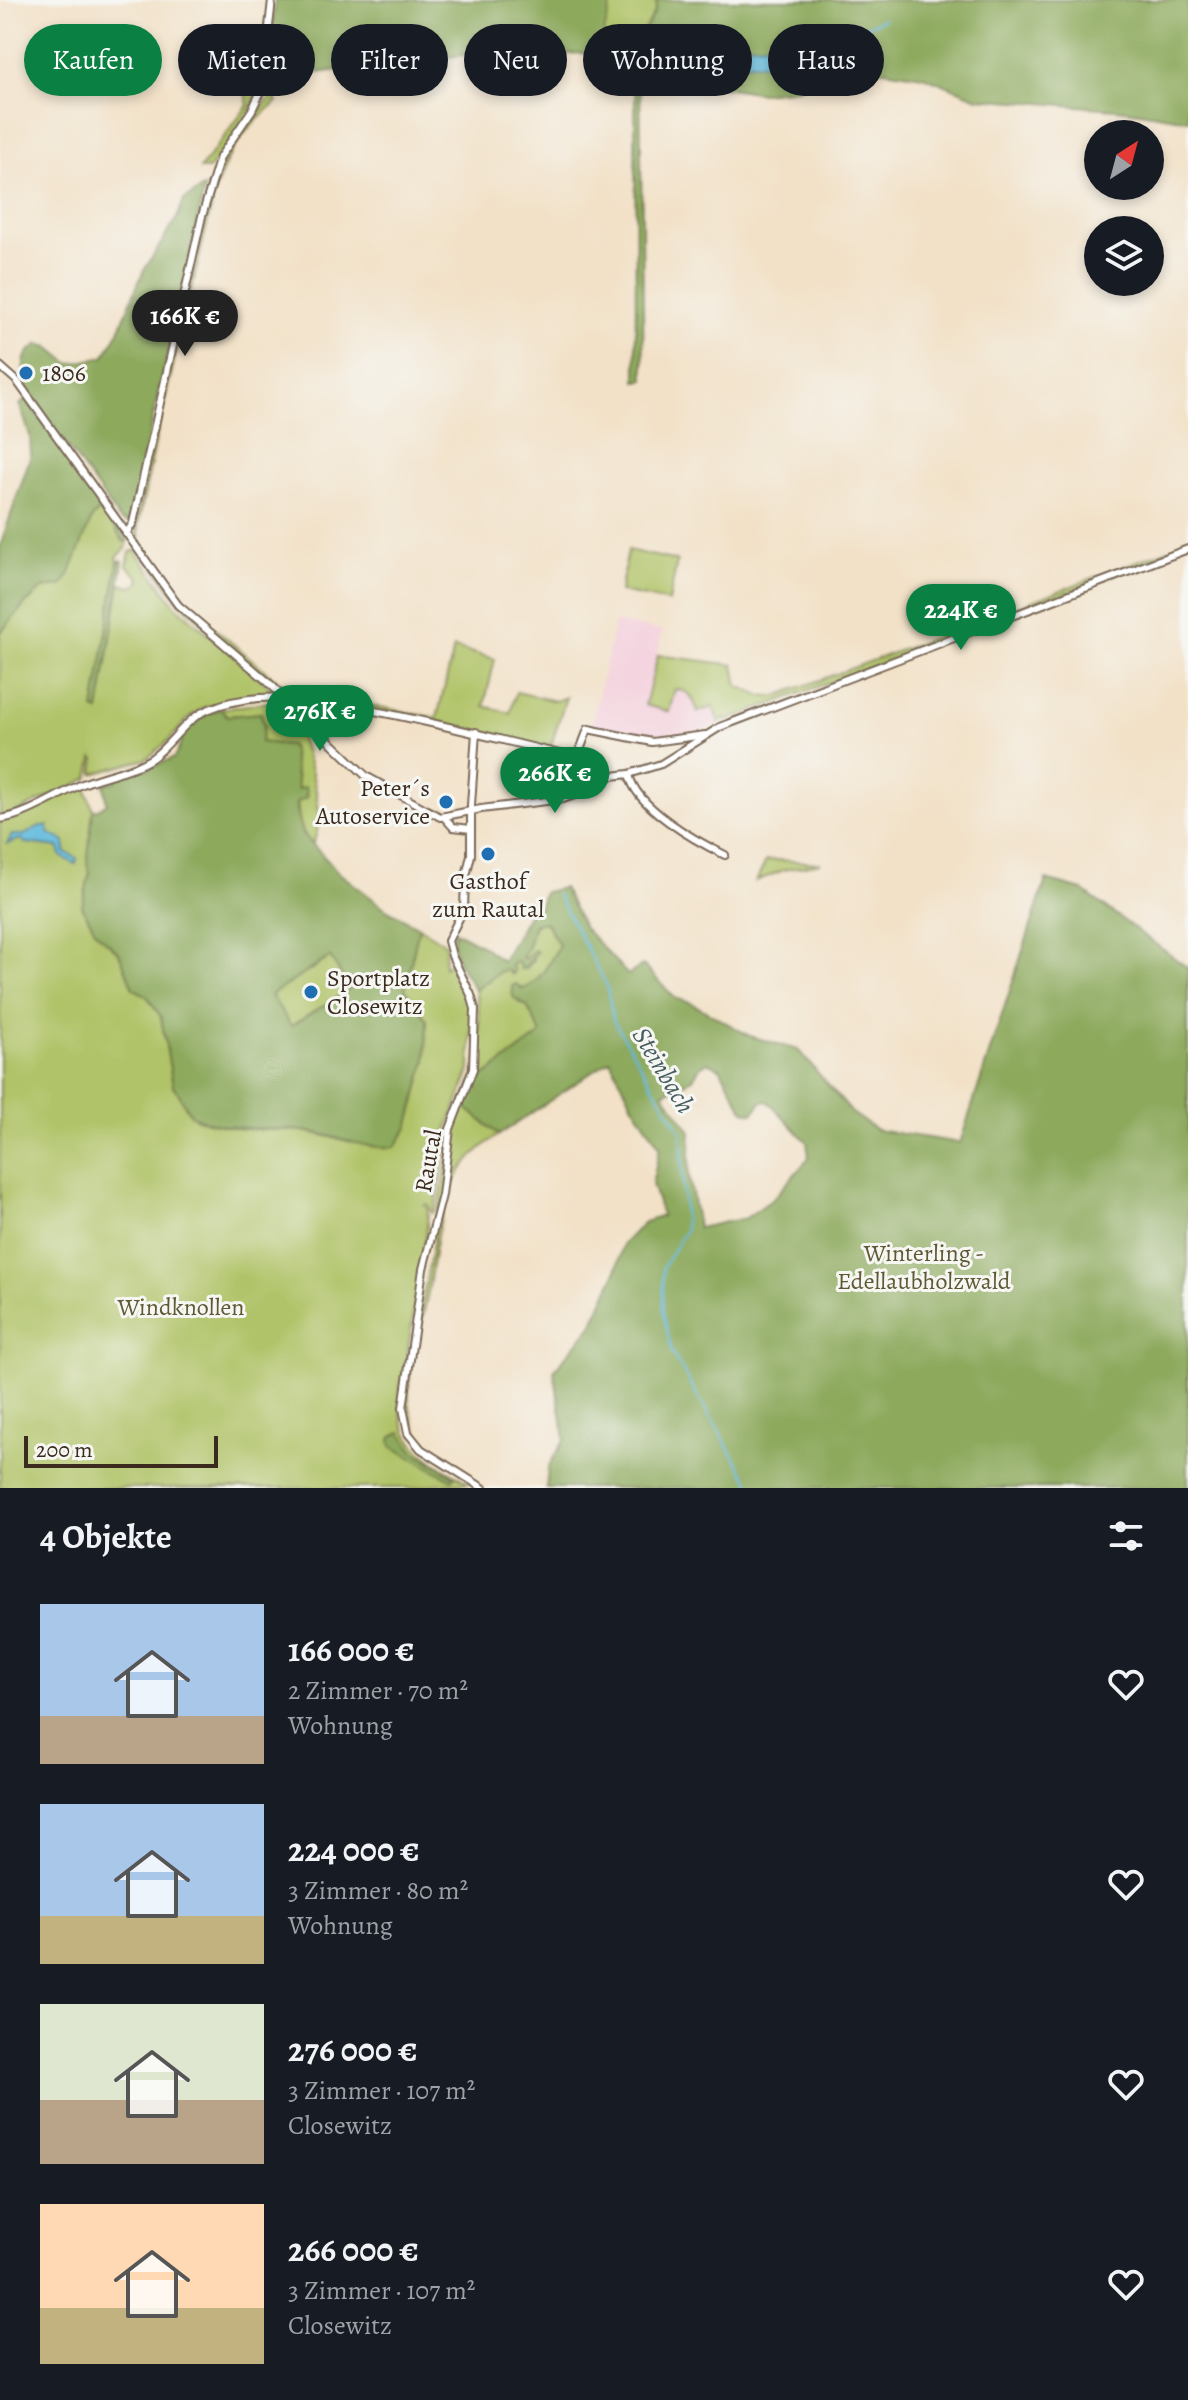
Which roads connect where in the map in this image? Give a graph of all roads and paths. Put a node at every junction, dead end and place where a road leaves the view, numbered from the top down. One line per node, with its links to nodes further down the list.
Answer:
1 (272, 0): 3 (street)
2 (0, 366): 3 (street)
3 (126, 534): 5 (street)
4 (1188, 549): 7 (street)
5 (283, 697): 6 (street); 12 (street); 13 (street)
6 (476, 732): 8 (street); 11 (street, Rautal)
7 (705, 735): 8 (street); 9 (street)
8 (577, 758): 10 (street)
9 (629, 774): 10 (street); 15 (street)
10 (603, 777): 11 (street)
11 (471, 811): 12 (street); 14 (street, Rautal)
12 (445, 818): 14 (street)
13 (0, 819)
14 (471, 829): 16 (street, Rautal)
15 (725, 855)
16 (483, 1488)

